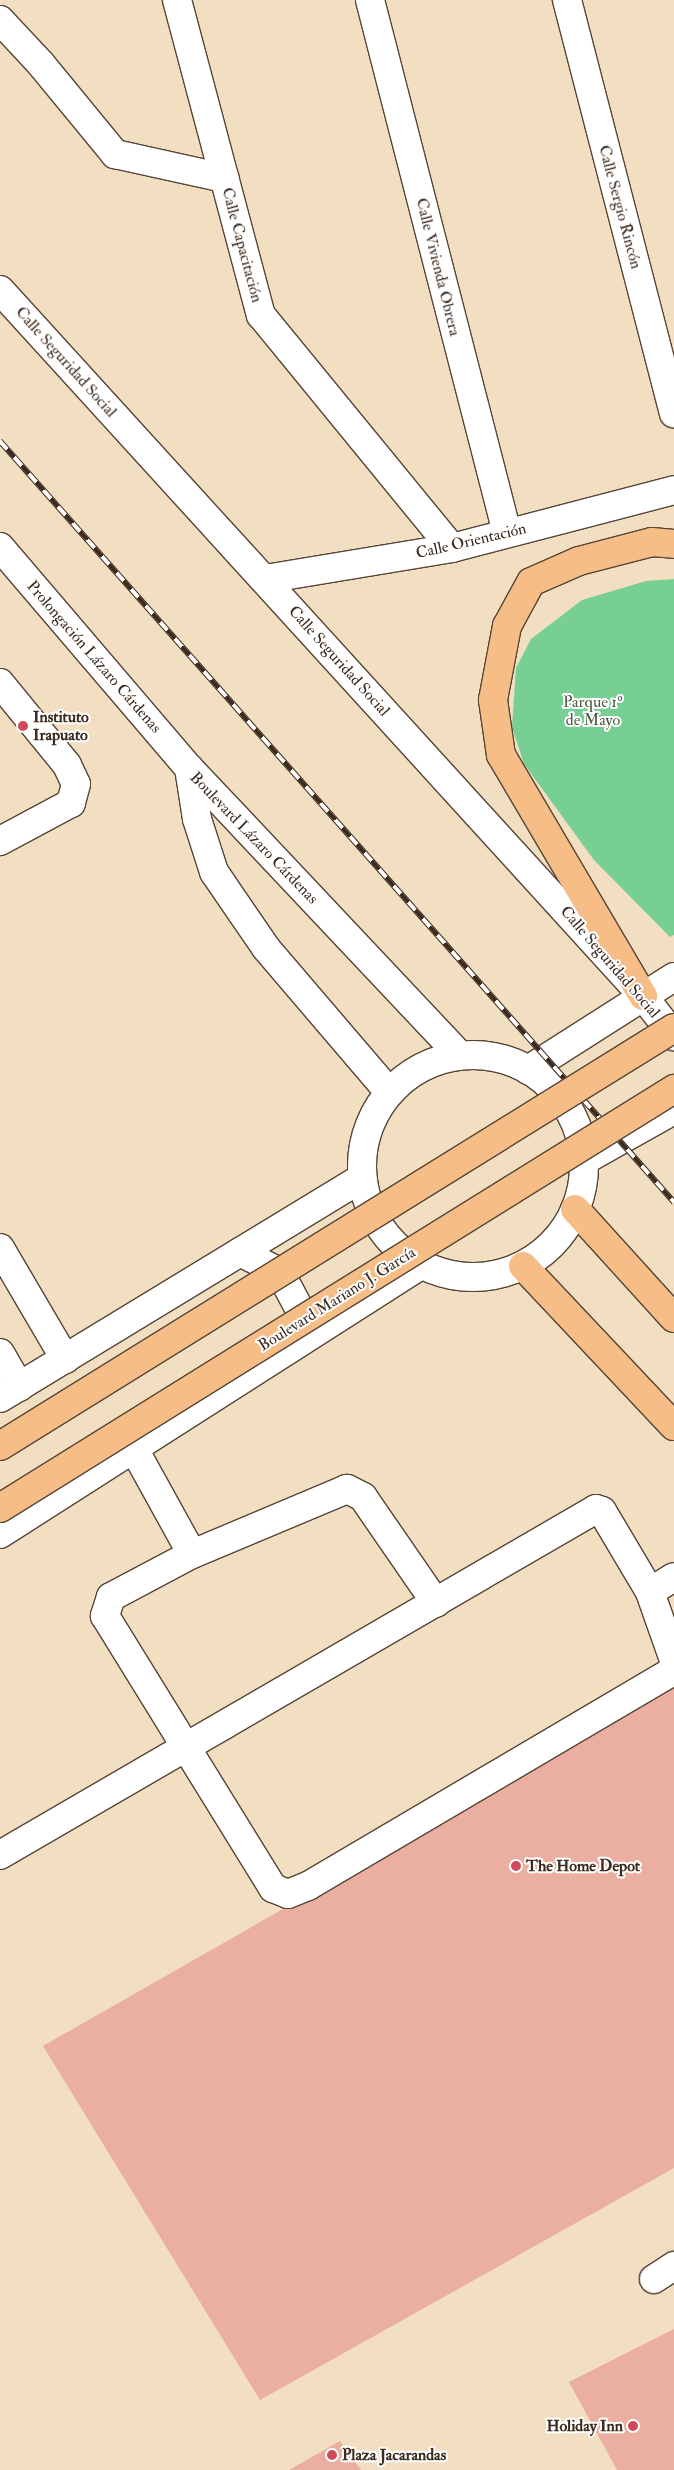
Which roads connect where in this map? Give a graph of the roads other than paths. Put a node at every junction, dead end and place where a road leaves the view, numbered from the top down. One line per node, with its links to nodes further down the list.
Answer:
1 (177, 0): 5 (street, Calle Capacitación)
2 (370, 0): 9 (street, Calle Vivienda Obrera)
3 (567, 0): 7 (street, Calle Sergio Rincón)
4 (0, 20): 5 (street)
5 (224, 178): 12 (street, Calle Capacitación)
6 (0, 290): 13 (street, Calle Seguridad Social)
7 (674, 413)
8 (674, 490): 9 (street, Calle Orientación)
9 (507, 534): 12 (street, Calle Orientación)
10 (674, 544): 18 (main road)
11 (0, 547): 15 (street, Prolongación Lázaro Cárdenas)
12 (452, 548): 13 (street, Calle Orientación)
13 (265, 579): 18 (street, Calle Seguridad Social)
14 (0, 684): 16 (street)
15 (189, 768): 21 (street, Boulevard Lázaro Cárdenas); 24 (street, Boulevard Lázaro Cárdenas)
16 (0, 841)
17 (674, 977): 18 (street)
18 (643, 996): 20 (street, Calle Seguridad Social); 22 (street)
19 (674, 1028): 39 (main road, bridge)
20 (674, 1036)
21 (459, 1056): 22 (street); 24 (street)
22 (528, 1070): 26 (street)
23 (674, 1090): 41 (main road, Boulevard Mariano J. García, bridge)
24 (390, 1092): 27 (street)
25 (674, 1110): 26 (street)
26 (583, 1161): 28 (street)
27 (362, 1178): 30 (street); 31 (street)
28 (575, 1209): 32 (street); 33 (main road)
29 (0, 1248): 36 (street)
30 (240, 1252): 34 (street); 36 (street)
31 (421, 1265): 32 (street); 34 (street)
32 (523, 1266): 38 (main road)
33 (674, 1318)
34 (301, 1341): 40 (street)
35 (0, 1353): 37 (street)
36 (65, 1359): 37 (street)
37 (10, 1392)
38 (674, 1426)
39 (0, 1446)
40 (134, 1449): 42 (street); 43 (street)
41 (0, 1508)
42 (0, 1534)
43 (192, 1554): 46 (street); 48 (street)
44 (674, 1577): 45 (street)
45 (650, 1592): 46 (street); 47 (street)
46 (436, 1603): 48 (street)
47 (674, 1662): 48 (street)
48 (186, 1748): 49 (street)
49 (0, 1855)

